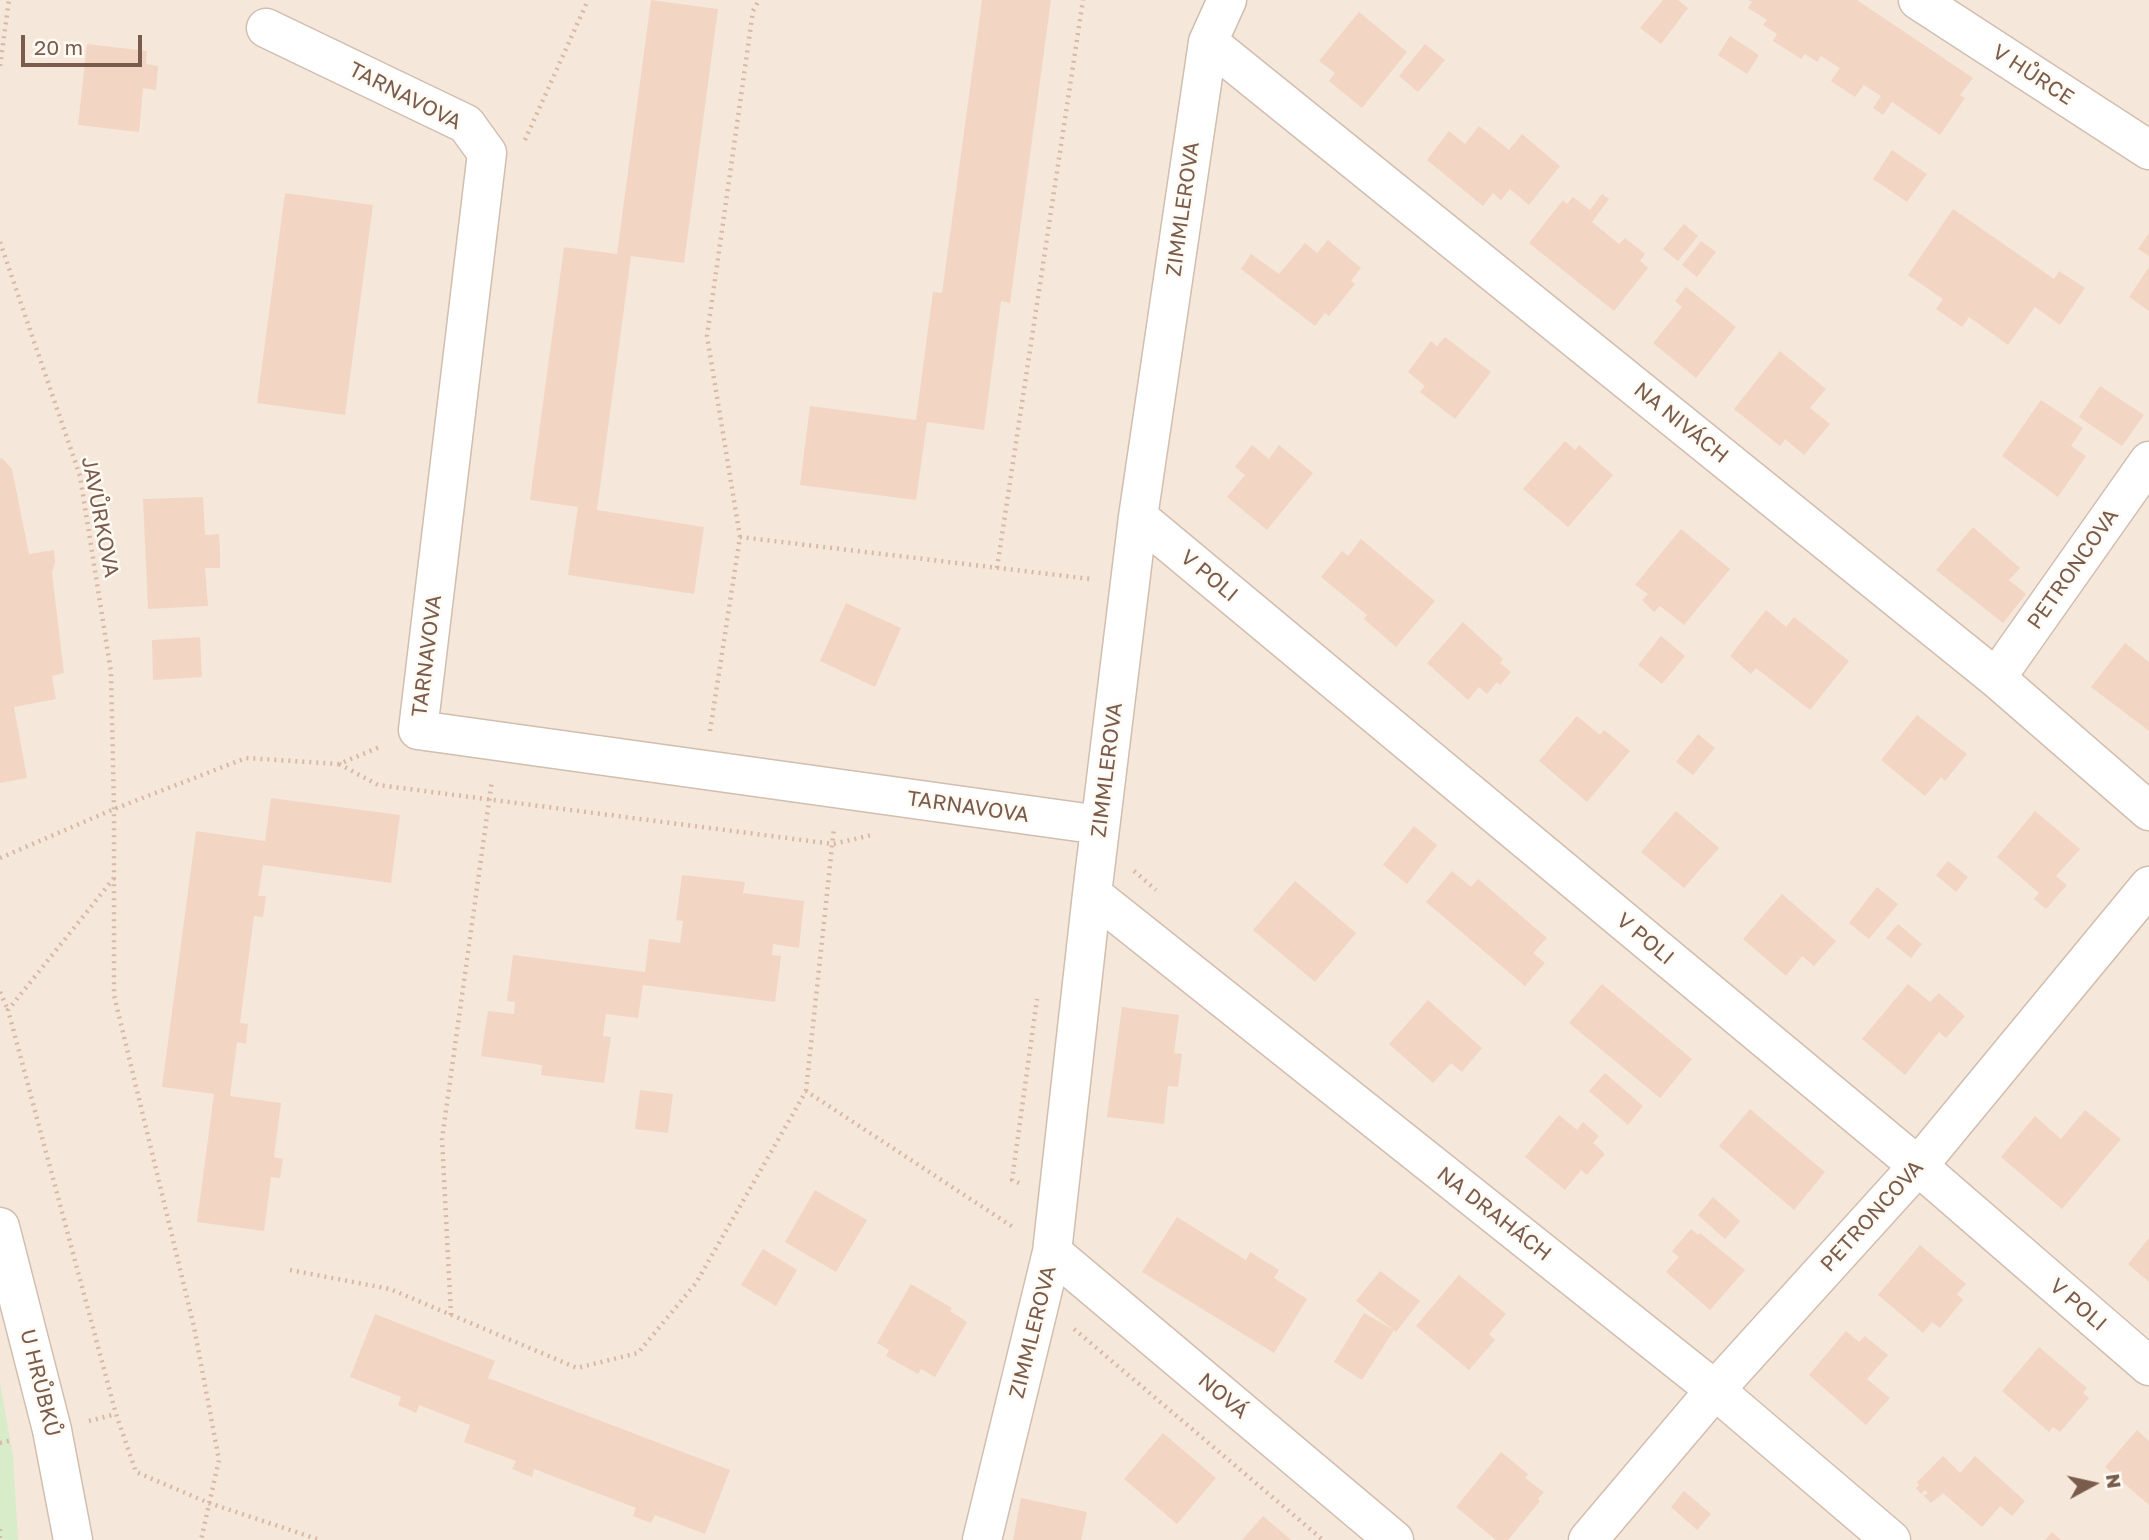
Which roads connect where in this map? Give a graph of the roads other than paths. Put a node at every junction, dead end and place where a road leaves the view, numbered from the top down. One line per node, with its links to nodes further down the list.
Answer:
1 (1227, 0): 4 (street, ZIMMLEROVA)
2 (1917, 0): 5 (street, V HŮRCE)
3 (266, 28): 10 (street, TARNAVOVA)
4 (1208, 42): 7 (street, ZIMMLEROVA); 8 (street, NA NIVÁCH)
5 (2149, 150)
6 (2149, 461): 8 (street, PETRONCOVA)
7 (1138, 517): 10 (street, ZIMMLEROVA); 13 (street, V POLI)
8 (1996, 678): 9 (street, NA NIVÁCH)
9 (2149, 811)
10 (1100, 825): 12 (street, ZIMMLEROVA)
11 (2149, 886): 13 (street, PETRONCOVA)
12 (1091, 894): 15 (street, ZIMMLEROVA); 17 (street, NA DRAHÁCH)
13 (1918, 1166): 16 (street, V POLI); 17 (street, PETRONCOVA)
14 (0, 1227): 18 (street, U HRŮBKŮ)
15 (1052, 1252): 19 (street, ZIMMLEROVA); 20 (street, NOVÁ)
16 (2149, 1366)
17 (1715, 1390): 21 (street, PETRONCOVA); 22 (street, NA DRAHÁCH)
18 (73, 1540)
19 (982, 1540)
20 (1394, 1540)
21 (1588, 1540)
22 (1891, 1540)

